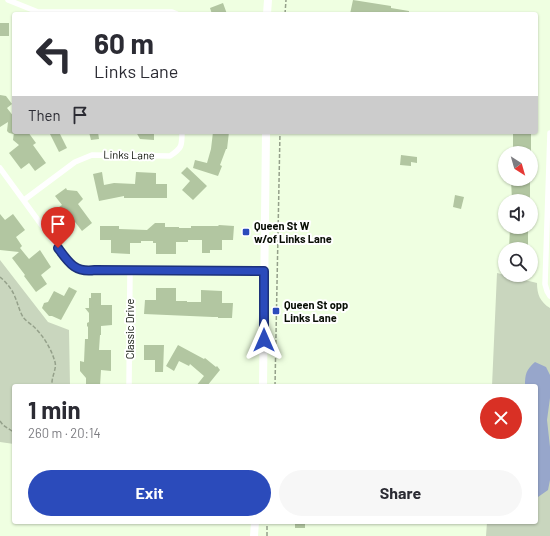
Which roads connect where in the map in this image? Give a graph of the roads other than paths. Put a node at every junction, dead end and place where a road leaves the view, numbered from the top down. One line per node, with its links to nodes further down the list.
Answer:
1 (8, 0): 3 (street)
2 (268, 0): 6 (main road)
3 (38, 12)
4 (38, 12): 5 (street)
5 (172, 12)
6 (267, 12)
7 (550, 132): 14 (street)
8 (182, 134): 11 (street, Links Lane)
9 (266, 134): 13 (main road)
10 (0, 168): 11 (street)
11 (24, 200): 12 (street)
12 (130, 271): 13 (street); 15 (street, Classic Drive)
13 (264, 271): 16 (main road)
14 (550, 296)
15 (129, 384)
16 (263, 384)
17 (255, 524): 18 (main road)
18 (254, 536)

